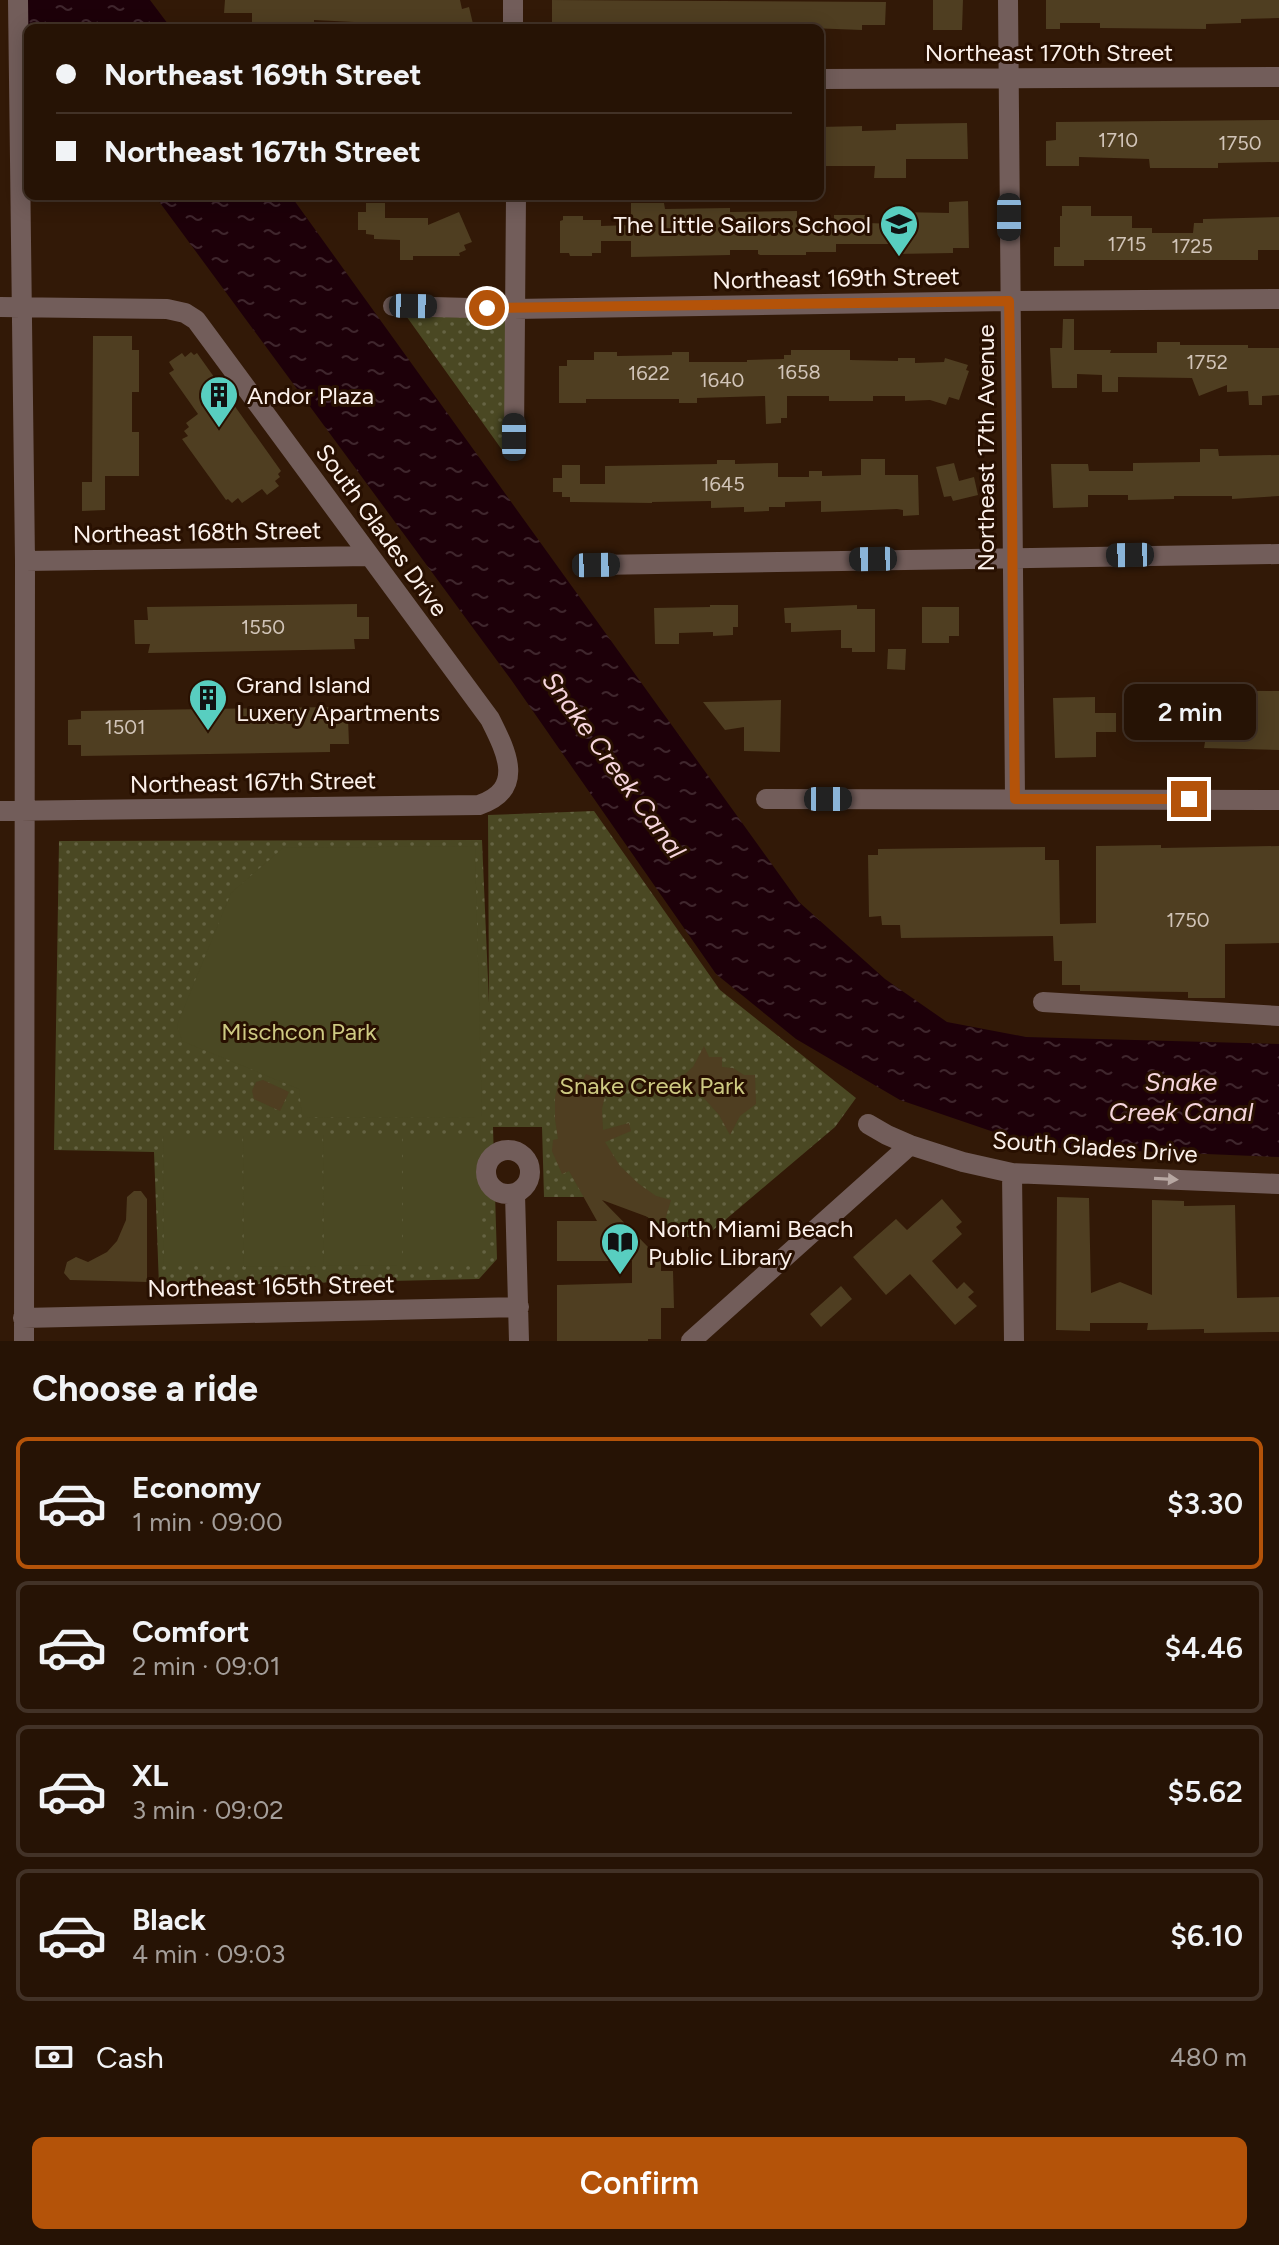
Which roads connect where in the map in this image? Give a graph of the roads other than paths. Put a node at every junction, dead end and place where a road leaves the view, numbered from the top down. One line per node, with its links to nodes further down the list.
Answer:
1 (18, 0): 5 (street)
2 (513, 0): 4 (street)
3 (1008, 0): 7 (street, Northeast 17th Avenue)
4 (513, 24)
5 (9, 48): 14 (street)
6 (1279, 77): 7 (street, Northeast 170th Street)
7 (1009, 78): 8 (street, Northeast 170th Street); 11 (street, Northeast 17th Avenue)
8 (824, 79)
9 (516, 200): 15 (street)
10 (1279, 299): 11 (street, Northeast 169th Street)
11 (1009, 301): 15 (street, Northeast 169th Street); 19 (street, Northeast 17th Avenue)
12 (393, 306): 15 (street, Northeast 169th Street)
13 (0, 307): 14 (street)
14 (22, 307): 18 (street, South Glades Drive); 20 (street)
15 (514, 309): 16 (street)
16 (514, 437)
17 (1279, 554): 19 (street)
18 (369, 556): 20 (street, Northeast 168th Street); 22 (street, South Glades Drive)
19 (1012, 557): 21 (street); 24 (street, Northeast 17th Avenue)
20 (25, 561): 26 (street)
21 (596, 565)
22 (503, 792): 26 (street, Northeast 167th Street)
23 (766, 799): 24 (street)
24 (1015, 799): 25 (street)
25 (1279, 800)
26 (25, 810): 27 (street, Northeast 167th Street); 36 (street)
27 (0, 811)
28 (1043, 1002): 29 (street)
29 (1279, 1016)
30 (868, 1124): 31 (street, South Glades Drive)
31 (910, 1145): 32 (street, South Glades Drive); 39 (street)
32 (1012, 1173): 33 (street, South Glades Drive, one-way to 33); 40 (street)
33 (1279, 1184)
34 (515, 1194): 35 (street)
35 (519, 1307): 36 (street, Northeast 165th Street); 38 (street)
36 (23, 1318): 37 (street)
37 (24, 1341)
38 (519, 1341)
39 (691, 1341)
40 (1014, 1341)

